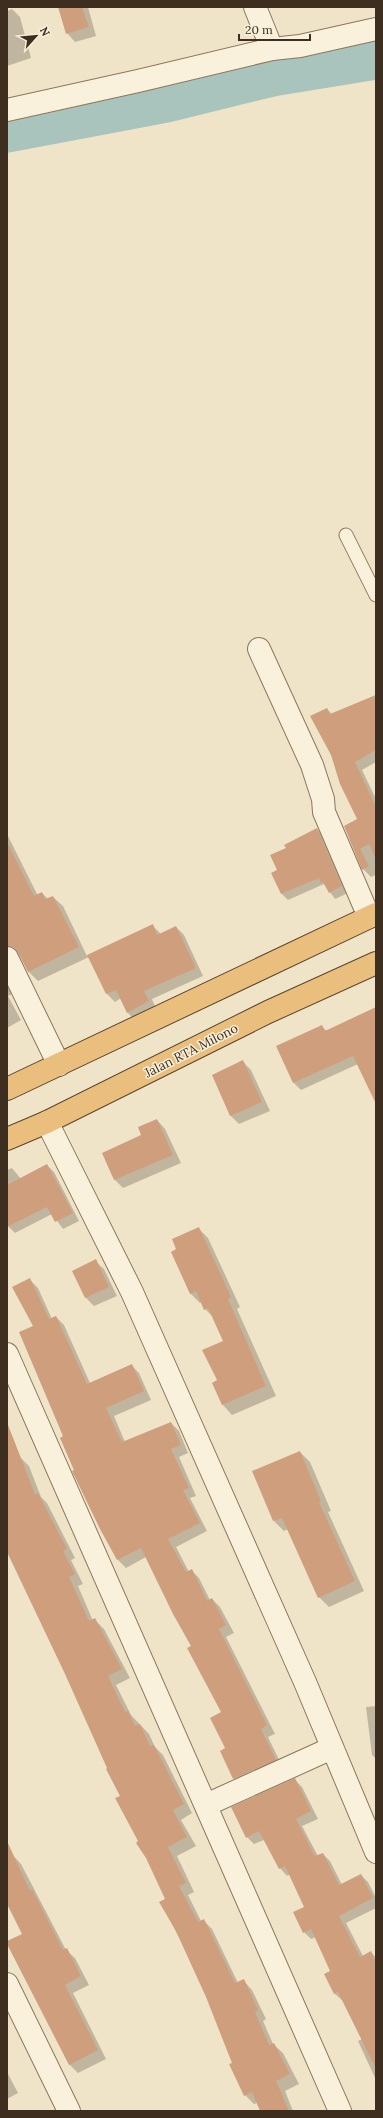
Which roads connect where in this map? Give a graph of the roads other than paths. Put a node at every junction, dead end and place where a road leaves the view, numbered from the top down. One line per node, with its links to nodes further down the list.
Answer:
1 (255, 7): 3 (street)
2 (376, 29): 3 (street)
3 (272, 49): 4 (street)
4 (7, 110)
5 (346, 535): 6 (lane)
6 (376, 595)
7 (259, 649): 8 (street)
8 (373, 916): 11 (highway)
9 (7, 958): 11 (street)
10 (376, 963): 13 (highway, Jalan RTA Milono)
11 (59, 1065): 12 (highway)
12 (7, 1089)
13 (47, 1122): 14 (highway, Jalan RTA Milono); 16 (street)
14 (7, 1139)
15 (7, 1354): 17 (street)
16 (332, 1748): 17 (street); 18 (street)
17 (206, 1805): 21 (street)
18 (376, 1852)
19 (7, 1984): 20 (street)
20 (69, 2111)
21 (340, 2111)

